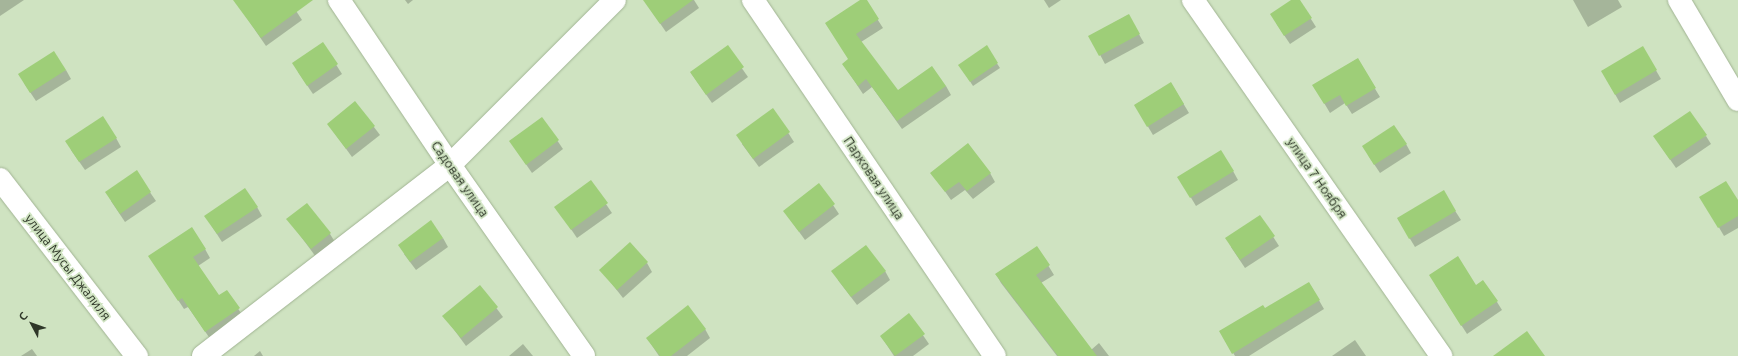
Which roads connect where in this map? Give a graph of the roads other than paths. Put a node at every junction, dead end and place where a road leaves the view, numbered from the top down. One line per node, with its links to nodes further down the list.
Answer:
1 (339, 0): 7 (street, Садовая улица)
2 (615, 0): 7 (street)
3 (753, 0): 12 (street, Парковая улица)
4 (1193, 0): 13 (street, улица 7 Ноября)
5 (1680, 0): 6 (street)
6 (1738, 100)
7 (450, 165): 10 (street); 11 (street, Садовая улица)
8 (0, 179): 9 (street, улица Мусы Джалиля)
9 (137, 356)
10 (203, 356)
11 (584, 356)
12 (995, 356)
13 (1441, 356)

